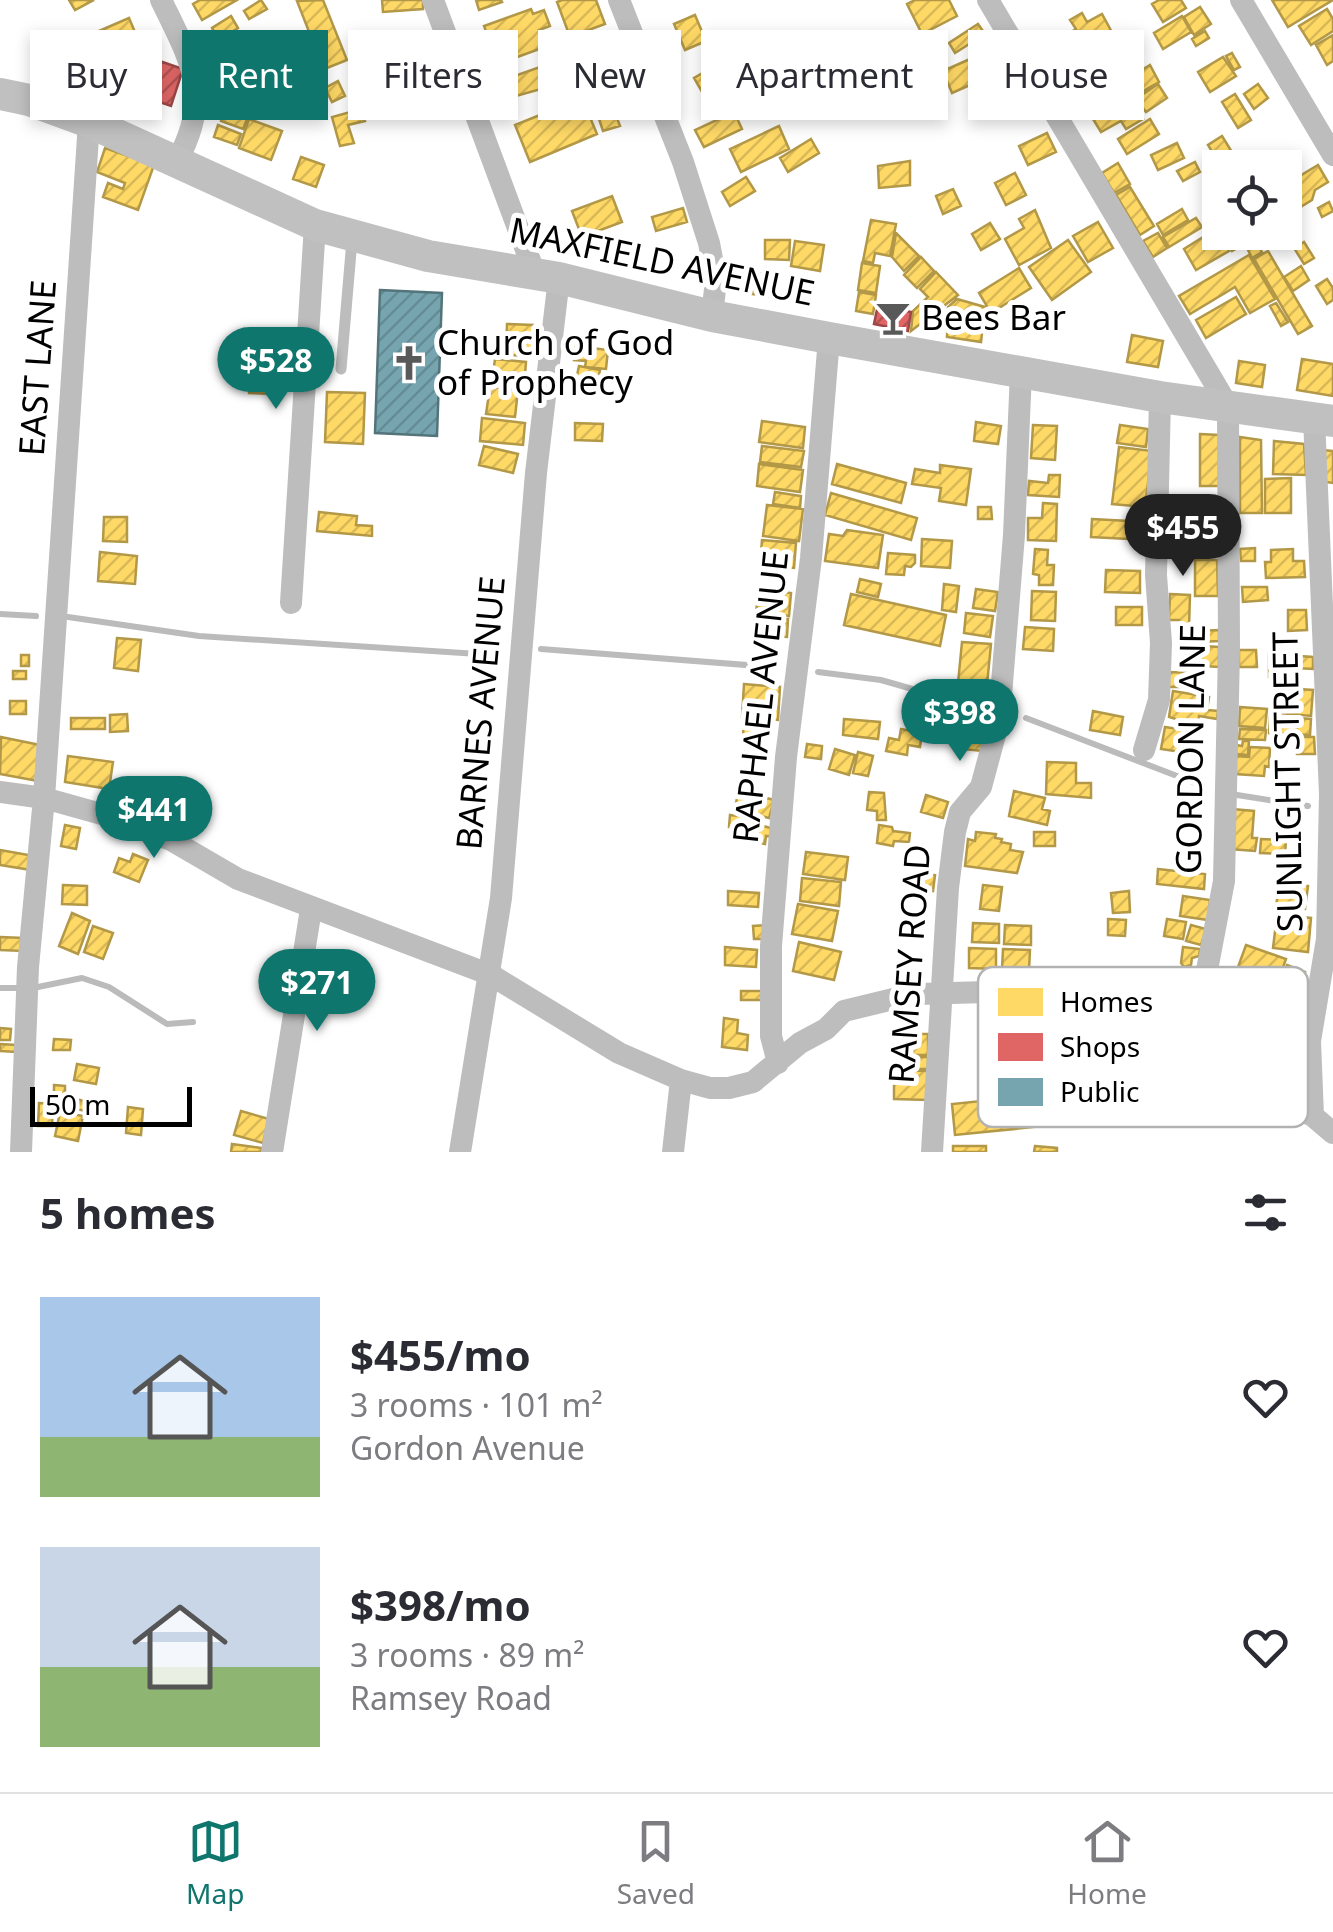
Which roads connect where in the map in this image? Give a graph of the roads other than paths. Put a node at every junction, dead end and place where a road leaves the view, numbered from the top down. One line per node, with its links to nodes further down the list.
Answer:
1 (161, 0): 9 (street)
2 (433, 0): 12 (street)
3 (620, 0): 13 (street)
4 (988, 0): 18 (street)
5 (1241, 0): 8 (street)
6 (0, 94): 7 (main road, MAXFIELD AVENUE)
7 (89, 122): 9 (main road, MAXFIELD AVENUE); 23 (street, EAST LANE)
8 (1333, 155)
9 (177, 162): 10 (main road, MAXFIELD AVENUE)
10 (315, 225): 11 (main road, MAXFIELD AVENUE); 20 (street)
11 (352, 235): 12 (main road, MAXFIELD AVENUE); 15 (lane)
12 (547, 276): 13 (main road, MAXFIELD AVENUE); 26 (street, BARNES AVENUE)
13 (712, 316): 14 (main road, MAXFIELD AVENUE)
14 (829, 338): 16 (main road, MAXFIELD AVENUE); 29 (street, RAPHAEL AVENUE)
15 (340, 368)
16 (1020, 372): 17 (main road, MAXFIELD AVENUE); 27 (street, RAMSEY ROAD)
17 (1160, 397): 18 (main road, MAXFIELD AVENUE); 21 (street)
18 (1228, 406): 19 (main road, MAXFIELD AVENUE); 25 (street, GORDON LANE)
19 (1324, 420): 32 (street, SUNLIGHT STREET)
20 (291, 603)
21 (1144, 750)
22 (0, 792): 23 (street)
23 (44, 798): 24 (street); 34 (street, EAST LANE)
24 (311, 908): 26 (street); 35 (street)
25 (1208, 967)
26 (491, 974): 30 (street); 36 (street, BARNES AVENUE)
27 (942, 992): 28 (street); 29 (street); 38 (street, RAMSEY ROAD)
28 (978, 994)
29 (778, 1062): 30 (street)
30 (681, 1080): 37 (street)
31 (1308, 1114): 32 (street)
32 (1313, 1116): 33 (street)
33 (1333, 1133)
34 (21, 1152)
35 (272, 1152)
36 (460, 1152)
37 (674, 1152)
38 (932, 1152)

